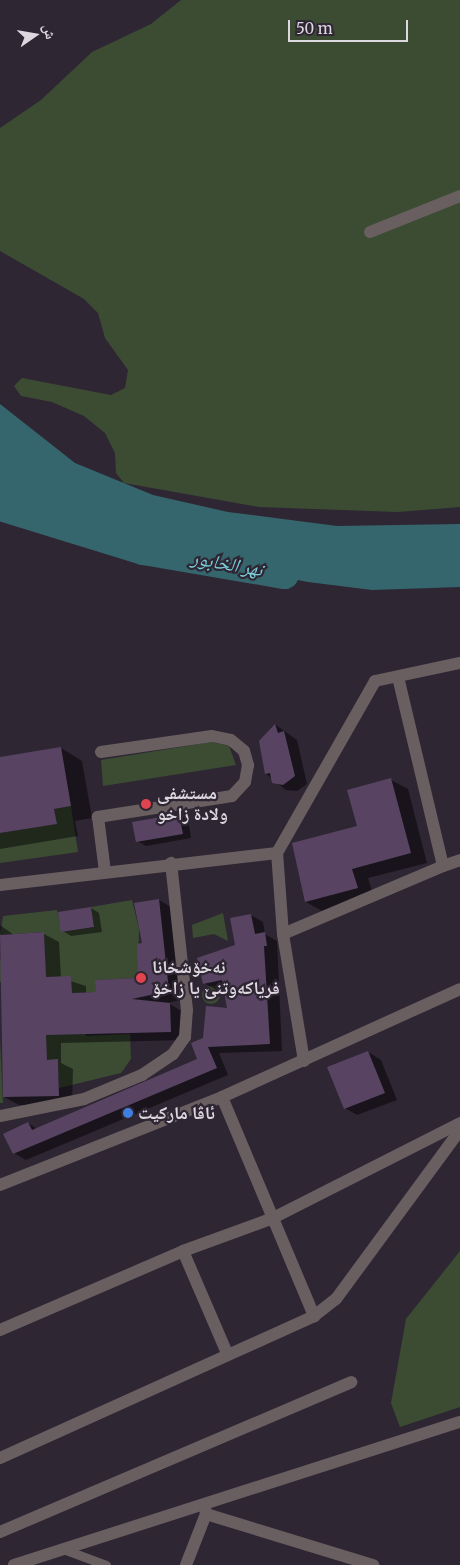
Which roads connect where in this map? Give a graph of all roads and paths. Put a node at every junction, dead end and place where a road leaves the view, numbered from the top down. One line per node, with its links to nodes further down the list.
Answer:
1 (460, 196): 2 (street)
2 (370, 232)
3 (460, 663): 4 (street)
4 (398, 677): 6 (street); 9 (street)
5 (101, 752): 10 (street)
6 (277, 853): 8 (street); 12 (street)
7 (460, 860): 9 (street)
8 (170, 863): 10 (street); 16 (street)
9 (443, 866): 12 (street)
10 (105, 872): 11 (street)
11 (0, 885)
12 (283, 934): 14 (street)
13 (460, 990): 14 (street)
14 (304, 1061): 15 (street)
15 (222, 1097): 19 (street); 20 (street)
16 (0, 1116)
17 (460, 1123): 20 (street)
18 (460, 1130): 22 (street)
19 (0, 1185)
20 (273, 1218): 21 (street); 22 (street)
21 (183, 1251): 23 (street); 24 (street)
22 (314, 1316): 24 (street)
23 (0, 1330)
24 (227, 1353): 27 (street)
25 (351, 1382): 29 (street)
26 (460, 1422): 28 (street)
27 (0, 1458)
28 (205, 1509): 30 (street); 31 (street); 34 (street)
29 (0, 1532)
30 (63, 1549): 32 (street); 33 (lane)
31 (368, 1564)
32 (14, 1565)
33 (106, 1565)
34 (186, 1565)

